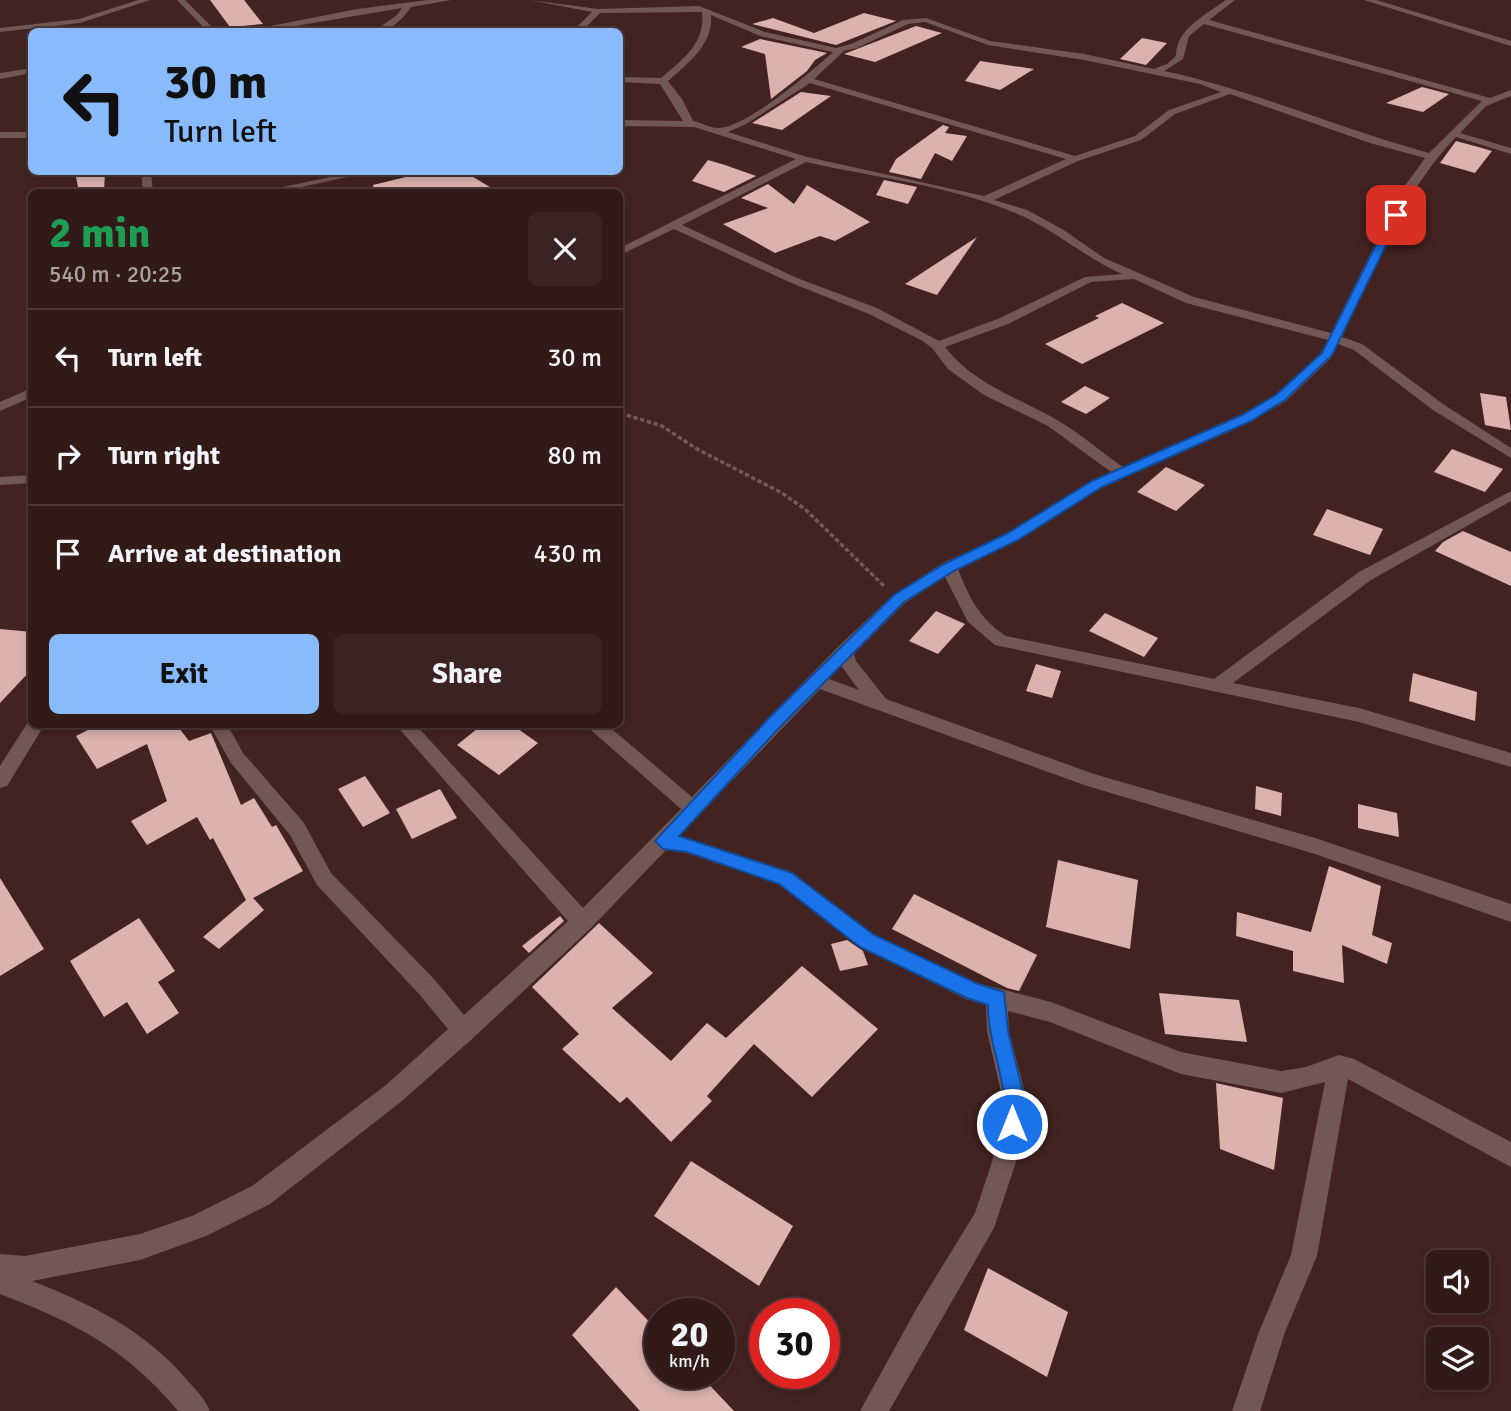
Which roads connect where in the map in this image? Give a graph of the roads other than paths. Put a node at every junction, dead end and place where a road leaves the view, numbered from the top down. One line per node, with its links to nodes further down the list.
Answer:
1 (146, 0): 16 (street)
2 (181, 0): 12 (street)
3 (447, 0): 8 (street)
4 (534, 0): 7 (street)
5 (1231, 0): 11 (street)
6 (1368, 0): 17 (street)
7 (566, 3): 10 (street)
8 (408, 5): 13 (street); 14 (street)
9 (706, 10): 10 (street); 18 (street); 24 (street)
10 (598, 11): 15 (street)
11 (1202, 21): 20 (street); 27 (street)
12 (209, 28)
13 (268, 28)
14 (383, 28)
15 (580, 28)
16 (0, 30)
17 (1511, 44)
18 (840, 50): 20 (street); 23 (street)
19 (28, 71): 21 (street)
20 (1157, 71): 25 (street)
21 (0, 76)
22 (623, 79): 24 (street)
23 (809, 80): 30 (street); 37 (street)
24 (663, 81): 29 (street)
25 (1228, 92): 35 (street); 37 (street)
26 (1511, 93): 27 (street)
27 (1488, 100): 31 (street)
28 (623, 123): 29 (street)
29 (689, 123): 30 (street)
30 (719, 132): 36 (street)
31 (1454, 134): 34 (street); 35 (street)
32 (0, 135): 33 (street)
33 (28, 135)
34 (1511, 151)
35 (1432, 158): 46 (street)
36 (805, 159): 40 (street); 41 (street)
37 (1076, 159): 40 (street)
38 (351, 175): 39 (street)
39 (280, 189)
40 (987, 199): 43 (street)
41 (676, 226): 42 (street); 47 (street)
42 (623, 251)
43 (1100, 260): 44 (street); 45 (street)
44 (1134, 277): 45 (street); 46 (street)
45 (1089, 279): 47 (street)
46 (1336, 338): 50 (street); 51 (street)
47 (937, 346): 51 (street)
48 (28, 394): 49 (street)
49 (0, 407)
50 (1511, 454)
51 (1120, 472): 55 (street)
52 (28, 479): 53 (street)
53 (0, 481)
54 (1511, 495): 57 (street)
55 (949, 568): 56 (street); 57 (street)
56 (845, 650): 58 (street); 59 (street)
57 (1216, 686): 64 (street)
58 (810, 688): 59 (street); 66 (street)
59 (881, 706): 68 (street)
60 (34, 728): 65 (street)
61 (220, 728): 71 (street)
62 (408, 728): 69 (street)
63 (598, 728): 66 (street)
64 (1511, 760)
65 (0, 781)
66 (693, 808): 67 (street)
67 (663, 841): 69 (street); 70 (street)
68 (1511, 913)
69 (583, 923): 71 (street)
70 (997, 998): 72 (street); 77 (street)
71 (464, 1032): 74 (street)
72 (1339, 1066): 73 (street); 78 (street)
73 (1511, 1156)
74 (0, 1267)
75 (0, 1280): 76 (street)
76 (196, 1411)
77 (874, 1411)
78 (1246, 1411)

